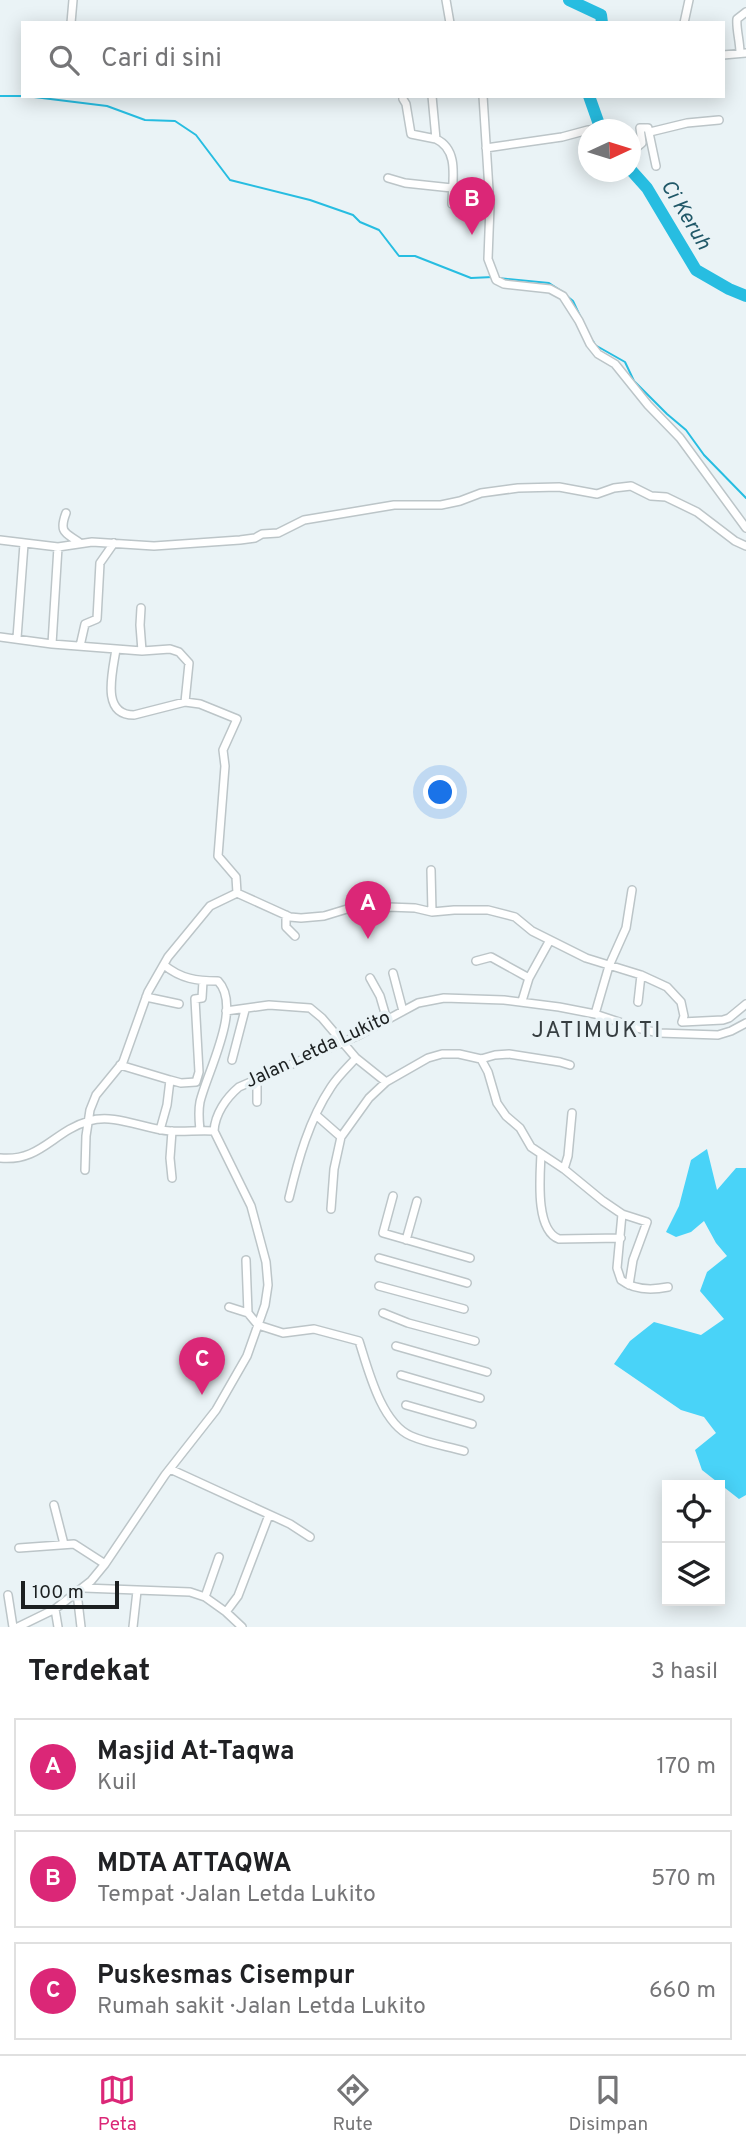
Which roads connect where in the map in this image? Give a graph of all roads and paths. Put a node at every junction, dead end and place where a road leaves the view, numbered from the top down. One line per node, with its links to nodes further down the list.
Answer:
1 (73, 0): 5 (street)
2 (446, 0): 6 (street)
3 (689, 0): 7 (street)
4 (746, 12): 8 (street)
5 (71, 21)
6 (450, 21)
7 (684, 21)
8 (743, 53): 9 (street)
9 (725, 55)
10 (432, 98): 17 (street)
11 (483, 98): 18 (street)
12 (403, 99): 17 (street)
13 (719, 120): 16 (street)
14 (641, 128): 16 (street)
15 (578, 132): 18 (street)
16 (650, 132): 19 (street)
17 (436, 139): 21 (street)
18 (486, 148): 24 (street)
19 (656, 166)
20 (388, 178): 21 (street)
21 (452, 187): 22 (street)
22 (452, 204)
23 (66, 513): 26 (street)
24 (746, 528)
25 (0, 541): 28 (street)
26 (80, 543): 27 (street); 30 (street)
27 (114, 543): 29 (street); 35 (street)
28 (23, 544): 30 (street); 33 (street)
29 (746, 546)
30 (58, 547): 34 (street)
31 (141, 608): 37 (street)
32 (0, 637): 33 (street)
33 (17, 638): 34 (street)
34 (52, 644): 35 (street)
35 (80, 646): 36 (street)
36 (116, 649): 37 (street); 38 (street)
37 (142, 651): 38 (street)
38 (185, 702): 41 (street)
39 (431, 870): 43 (street)
40 (632, 890): 50 (street)
41 (237, 893): 44 (street); 49 (street)
42 (347, 909): 43 (street); 44 (street); 45 (street)
43 (432, 912): 47 (street)
44 (286, 915): 46 (street)
45 (346, 919)
46 (295, 936)
47 (550, 940): 50 (street); 54 (street)
48 (477, 961): 54 (street)
49 (164, 965): 55 (street); 56 (street)
50 (609, 966): 52 (street); 64 (street)
51 (393, 973): 63 (street)
52 (641, 975): 58 (street); 66 (street)
53 (370, 978): 65 (street)
54 (529, 978): 57 (street)
55 (203, 981): 62 (street); 76 (street)
56 (146, 997): 59 (street); 73 (street)
57 (522, 1002): 63 (street, Jalan Letda Lukito); 64 (street, Jalan Letda Lukito)
58 (638, 1002)
59 (180, 1004)
60 (746, 1004): 66 (street)
61 (245, 1010): 62 (street); 69 (street); 72 (street)
62 (226, 1011): 83 (street)
63 (403, 1011): 65 (street, Jalan Letda Lukito)
64 (595, 1014): 68 (street, Jalan Letda Lukito)
65 (387, 1020): 69 (street, Jalan Letda Lukito)
66 (682, 1022): 68 (street)
67 (746, 1023): 68 (street, Jalan Letda Lukito)
68 (683, 1034)
69 (342, 1042): 70 (street); 75 (street, Jalan Letda Lukito)
70 (356, 1058): 77 (street); 80 (street)
71 (481, 1059): 74 (street); 77 (street); 87 (street)
72 (232, 1060)
73 (120, 1065): 76 (street); 81 (street)
74 (570, 1065)
75 (257, 1077): 78 (street); 85 (street, Jalan Letda Lukito)
76 (170, 1080): 82 (street)
77 (386, 1082): 86 (street)
78 (257, 1102)
79 (572, 1113): 89 (street)
80 (316, 1115): 86 (street); 93 (street)
81 (87, 1121): 82 (street); 88 (street); 90 (street)
82 (160, 1130): 84 (street)
83 (200, 1130): 84 (street); 85 (street)
84 (172, 1131): 91 (street)
85 (214, 1131): 111 (street)
86 (341, 1137): 95 (street)
87 (541, 1154): 89 (street); 97 (street)
88 (0, 1158)
89 (564, 1169): 96 (street)
90 (85, 1170)
91 (172, 1178)
92 (393, 1196): 98 (street)
93 (289, 1198)
94 (417, 1201): 98 (street)
95 (331, 1209)
96 (622, 1214): 97 (street); 103 (street)
97 (621, 1238): 103 (street)
98 (406, 1240): 100 (street)
99 (379, 1258): 102 (street)
100 (470, 1258)
101 (246, 1260): 108 (street)
102 (467, 1283)
103 (629, 1285): 105 (street)
104 (379, 1286): 107 (street)
105 (668, 1287)
106 (229, 1307): 108 (street)
107 (464, 1309)
108 (248, 1313): 111 (street)
109 (383, 1313): 110 (street)
110 (396, 1317): 110 (street)
111 (258, 1325): 118 (street); 119 (street)
112 (396, 1346): 113 (street)
113 (488, 1372)
114 (401, 1375): 115 (street)
115 (480, 1398)
116 (406, 1405): 117 (street)
117 (472, 1424)
118 (464, 1451)
119 (170, 1469): 121 (street); 126 (street)
120 (54, 1505): 123 (street)
121 (269, 1514): 122 (street); 132 (street)
122 (310, 1537)
123 (64, 1544): 124 (street); 126 (street)
124 (19, 1548)
125 (219, 1557): 130 (street)
126 (105, 1564): 127 (street)
127 (80, 1590): 128 (street); 131 (street); 136 (street)
128 (137, 1591): 130 (street); 137 (street)
129 (8, 1595): 134 (street)
130 (205, 1597): 132 (street)
131 (55, 1609): 134 (street); 135 (street)
132 (226, 1612): 133 (street)
133 (240, 1626)
134 (15, 1627)
135 (58, 1627)
136 (81, 1627)
137 (133, 1627)

